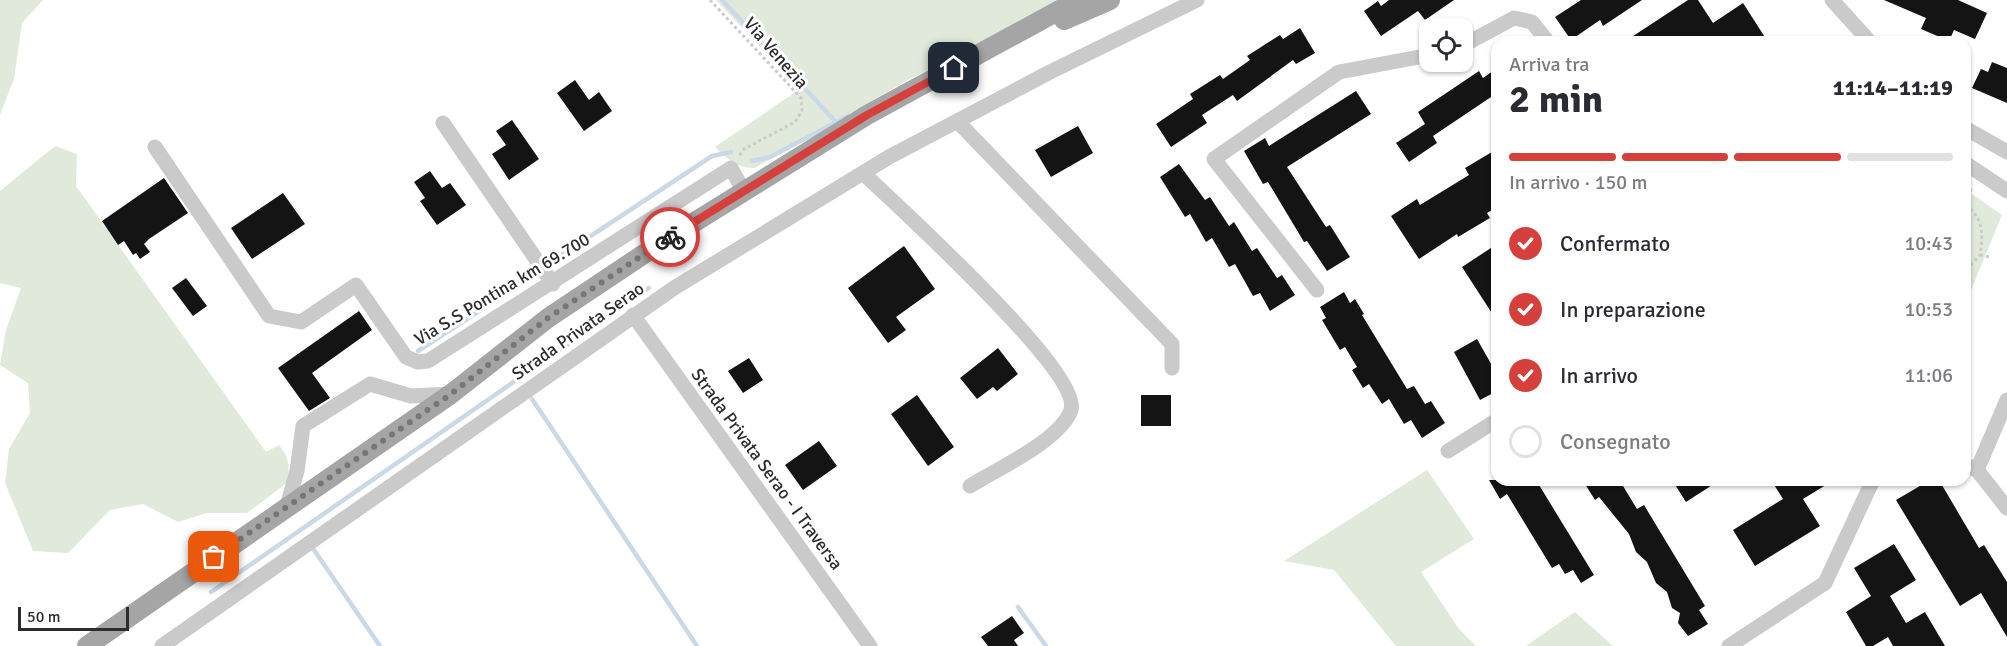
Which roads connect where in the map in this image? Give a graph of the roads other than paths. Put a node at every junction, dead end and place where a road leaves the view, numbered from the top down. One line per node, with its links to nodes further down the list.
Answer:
1 (1078, 0): 11 (main road)
2 (1110, 0): 11 (main road)
3 (1197, 0): 12 (street, Strada Privata Serao)
4 (1832, 0): 5 (street)
5 (1842, 12): 7 (street); 8 (street)
6 (1543, 36): 9 (street)
7 (1855, 36)
8 (1864, 36)
9 (1473, 40)
10 (1419, 57): 24 (street)
11 (954, 68): 19 (main road)
12 (957, 121): 18 (street, Strada Privata Serao); 26 (street)
13 (443, 123): 23 (street)
14 (1971, 131): 16 (street)
15 (155, 147): 23 (street, Via S.S Pontina km 69.700)
16 (2007, 152)
17 (1971, 167): 20 (street)
18 (863, 173): 25 (street, Strada Privata Serao); 32 (street)
19 (743, 190): 21 (street, Via S.S Pontina km 69.700); 22 (main road)
20 (2007, 191)
21 (643, 224): 22 (street); 23 (street, Via S.S Pontina km 69.700)
22 (656, 246): 27 (main road)
23 (553, 284)
24 (1317, 290)
25 (633, 315): 37 (street, Strada Privata Serao); 38 (street, Strada Privata Serao - I Traversa)
26 (1172, 368)
27 (451, 394): 34 (main road); 34 (street)
28 (2007, 400): 31 (street)
29 (1491, 424): 30 (street)
30 (1448, 451)
31 (1971, 467): 35 (street)
32 (970, 486)
33 (1870, 486): 39 (street)
34 (287, 506): 36 (main road)
35 (2007, 508)
36 (87, 646)
37 (162, 646)
38 (870, 646)
39 (1729, 646)

